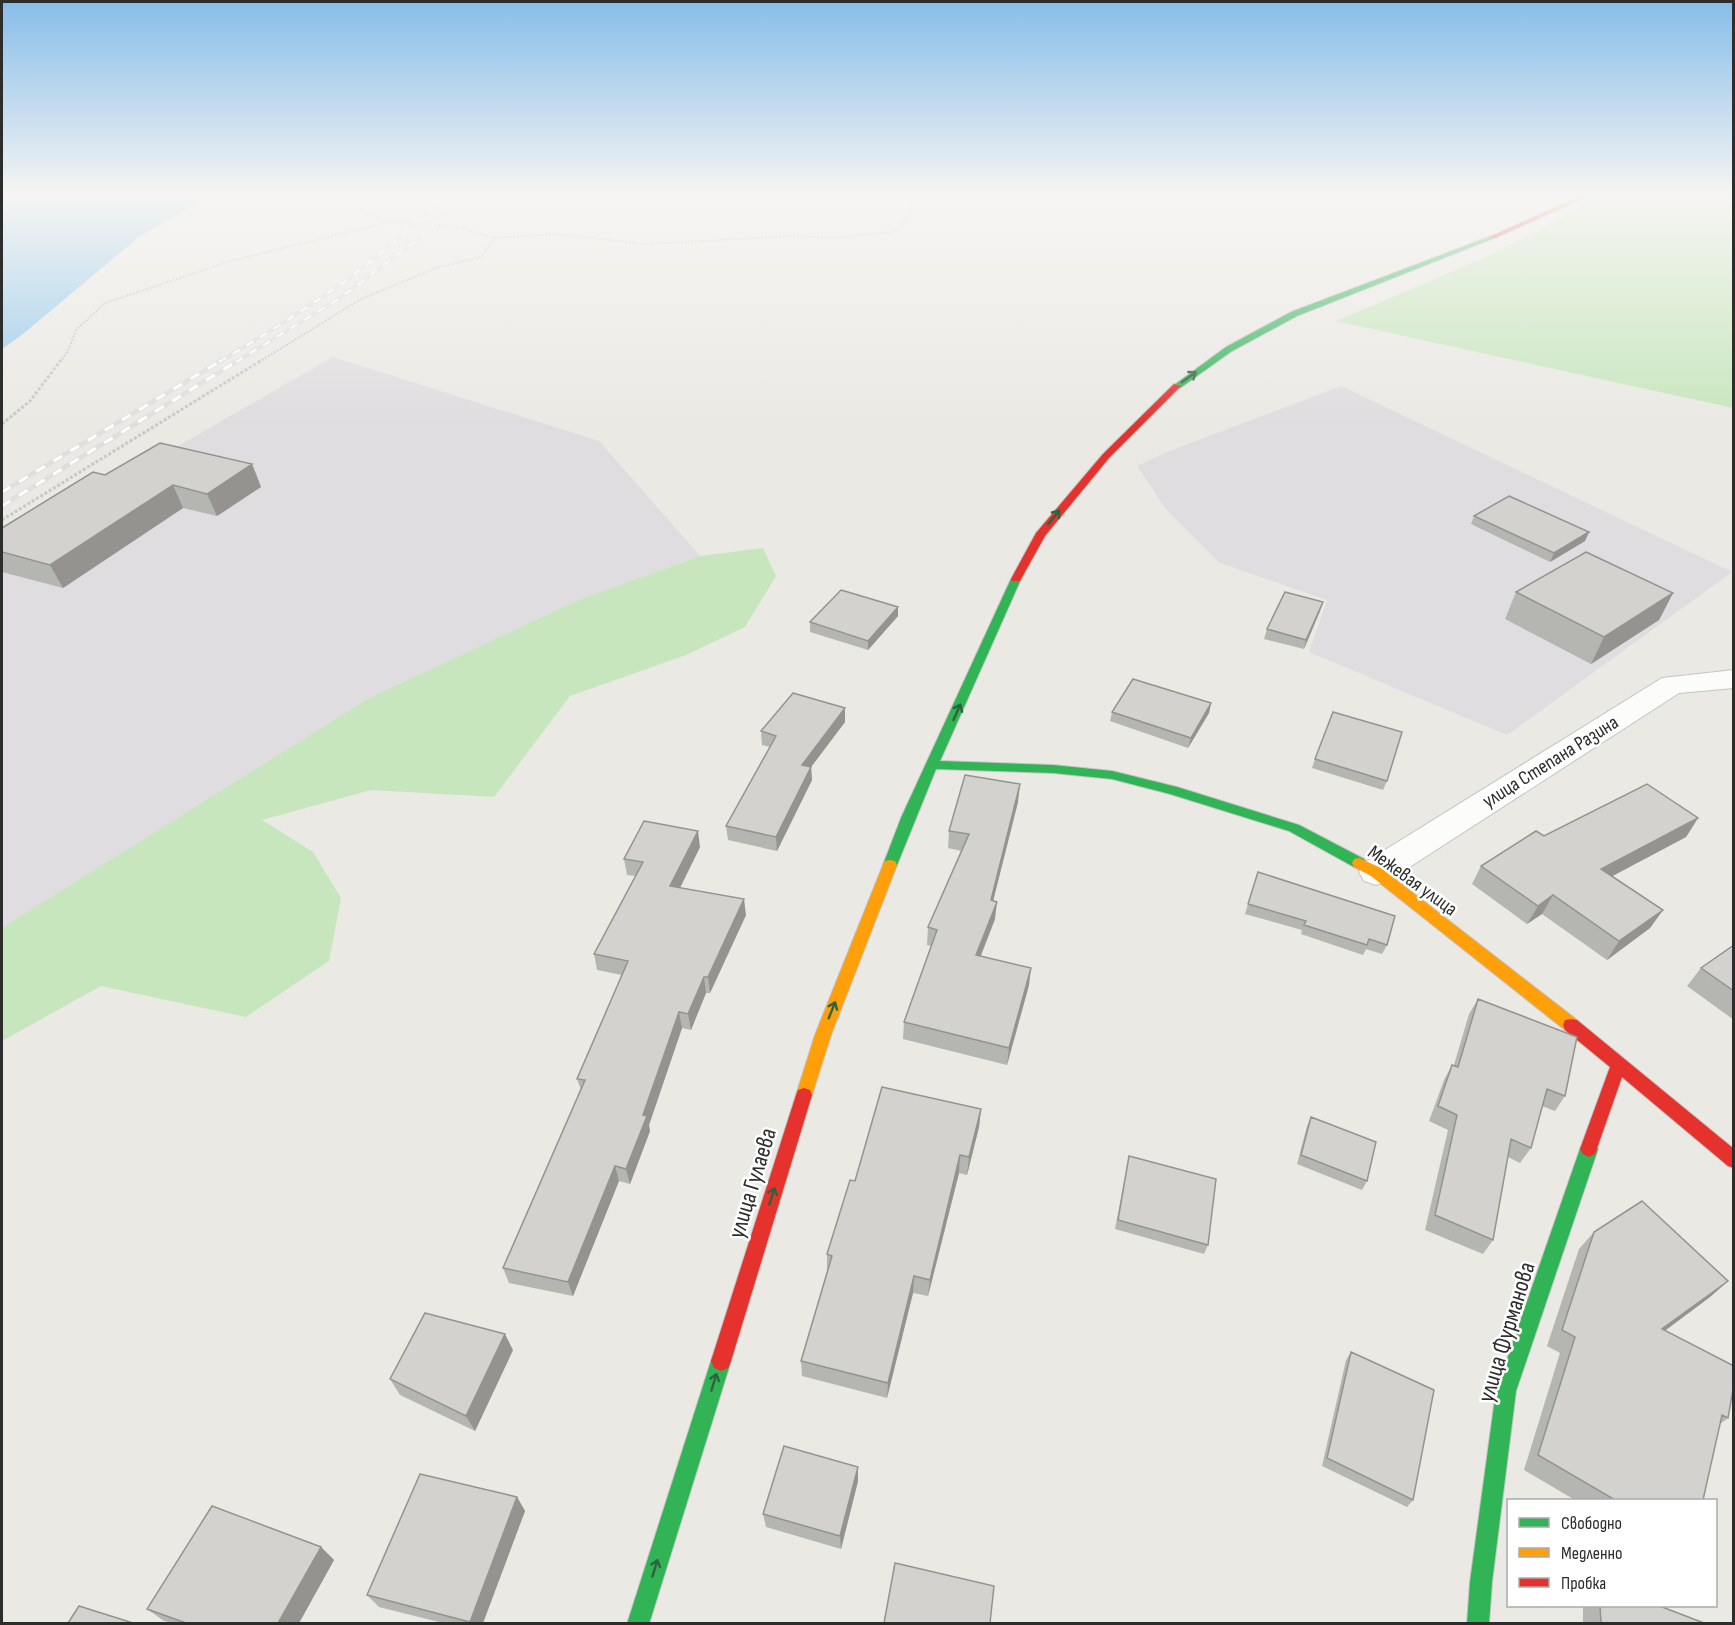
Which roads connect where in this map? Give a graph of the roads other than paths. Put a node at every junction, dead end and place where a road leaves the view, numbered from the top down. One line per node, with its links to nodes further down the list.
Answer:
1 (1401, 273): 3 (main road, улица Гулаева, one-way to 1)
2 (1734, 679): 4 (street, улица Степана Разина)
3 (933, 765): 4 (main road, Межевая улица); 7 (main road, улица Гулаева, one-way to 3)
4 (1376, 872): 5 (main road, Межевая улица)
5 (1619, 1063): 6 (main road, Межевая улица); 8 (main road, улица Фурманова)
6 (1734, 1160)
7 (638, 1623)
8 (1478, 1623)

